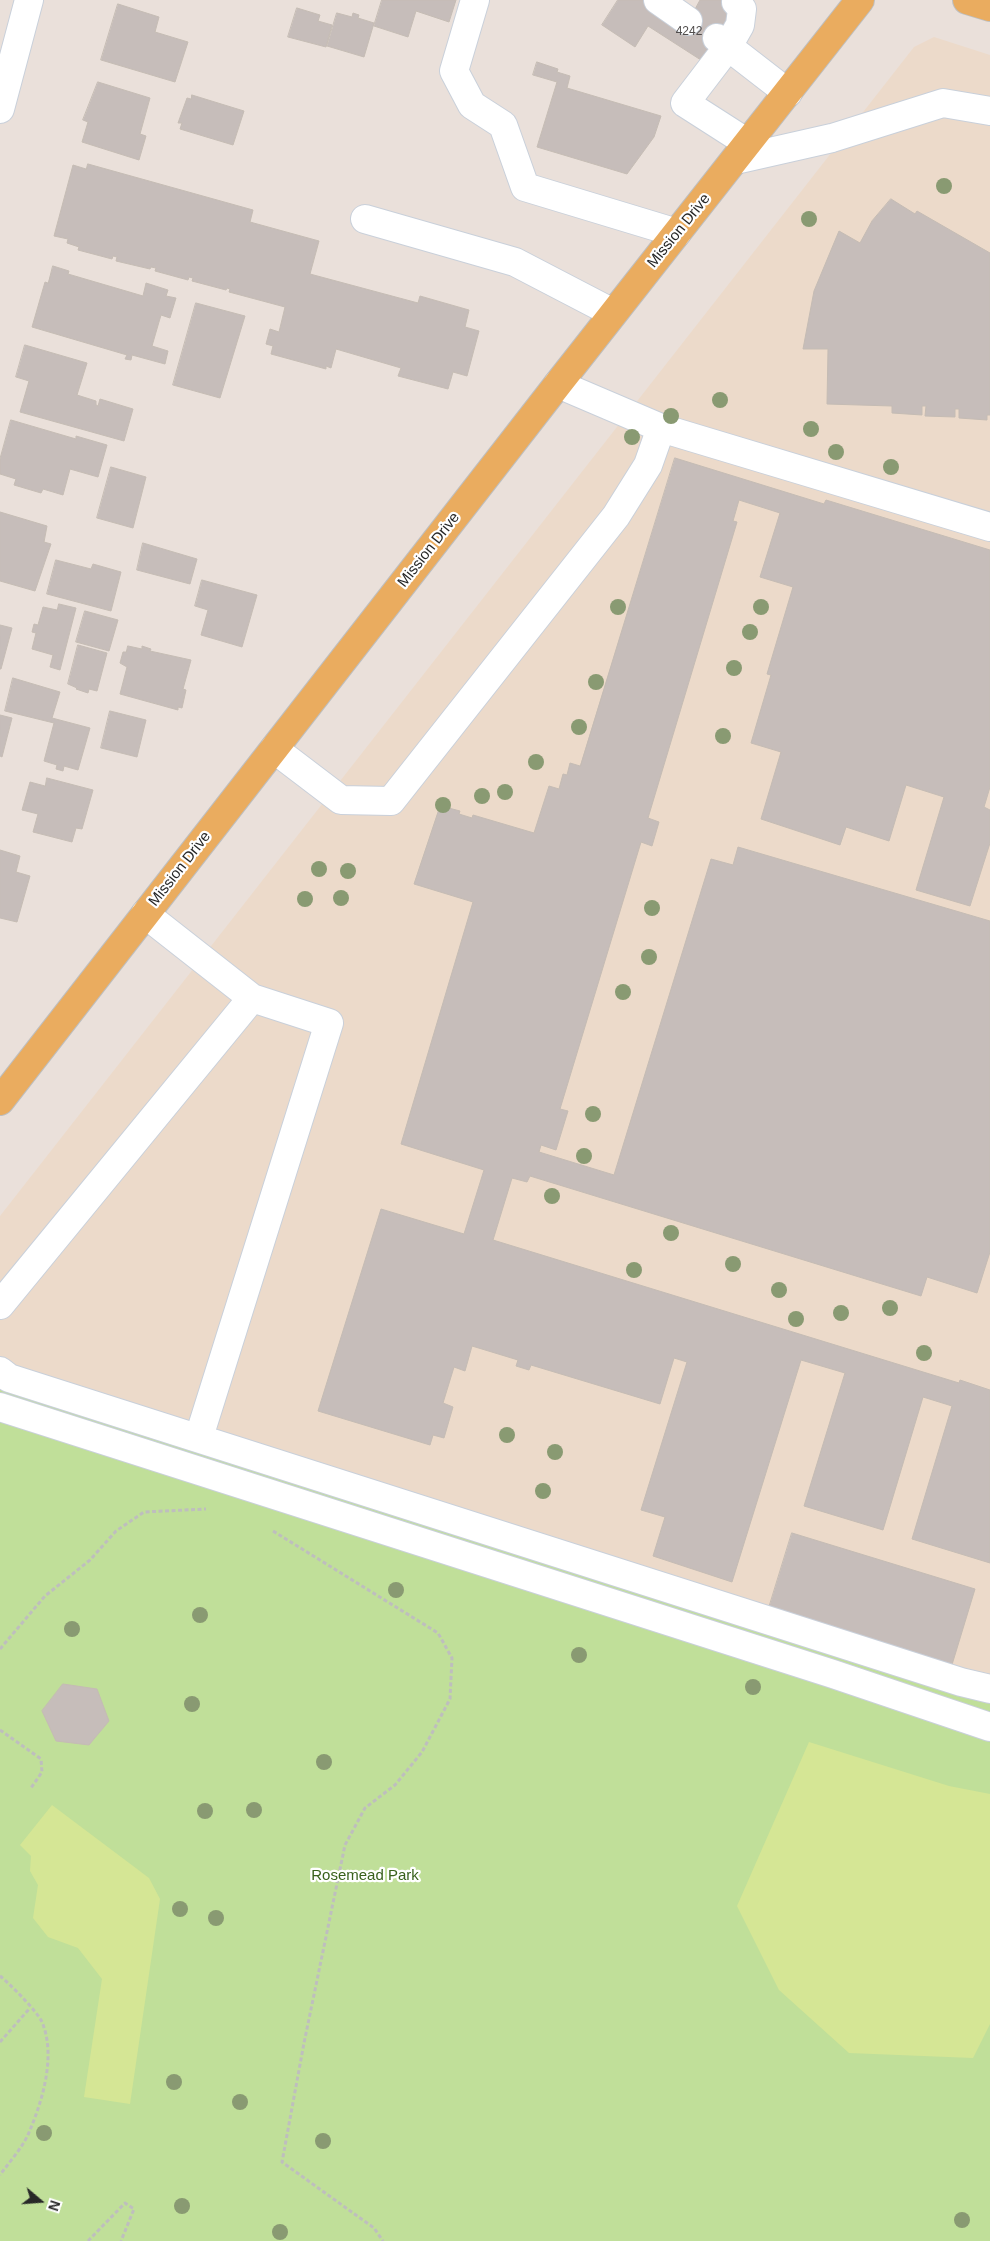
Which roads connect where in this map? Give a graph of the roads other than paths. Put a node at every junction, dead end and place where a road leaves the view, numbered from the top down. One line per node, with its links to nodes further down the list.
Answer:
1 (28, 0): 11 (street)
2 (475, 0): 15 (street)
3 (658, 0): 8 (street)
4 (860, 0): 10 (main road, Mission Drive)
5 (967, 0): 7 (main road)
6 (736, 2): 9 (street)
7 (990, 7)
8 (688, 21)
9 (722, 43): 10 (street); 13 (street)
10 (788, 93): 13 (main road, Mission Drive)
11 (0, 109)
12 (990, 112): 13 (street)
13 (742, 152): 15 (main road, Mission Drive)
14 (365, 219): 16 (street)
15 (677, 233): 16 (main road, Mission Drive)
16 (613, 313): 17 (main road, Mission Drive)
17 (558, 384): 18 (street); 20 (main road, Mission Drive)
18 (661, 428): 19 (street); 20 (street)
19 (990, 527)
20 (274, 749): 21 (main road, Mission Drive)
21 (145, 914): 22 (street); 23 (main road, Mission Drive)
22 (252, 998): 24 (street); 27 (street)
23 (0, 1101)
24 (0, 1305)
25 (0, 1370): 27 (street)
26 (0, 1407): 29 (street)
27 (199, 1437): 28 (street)
28 (990, 1689)
29 (990, 1727)

